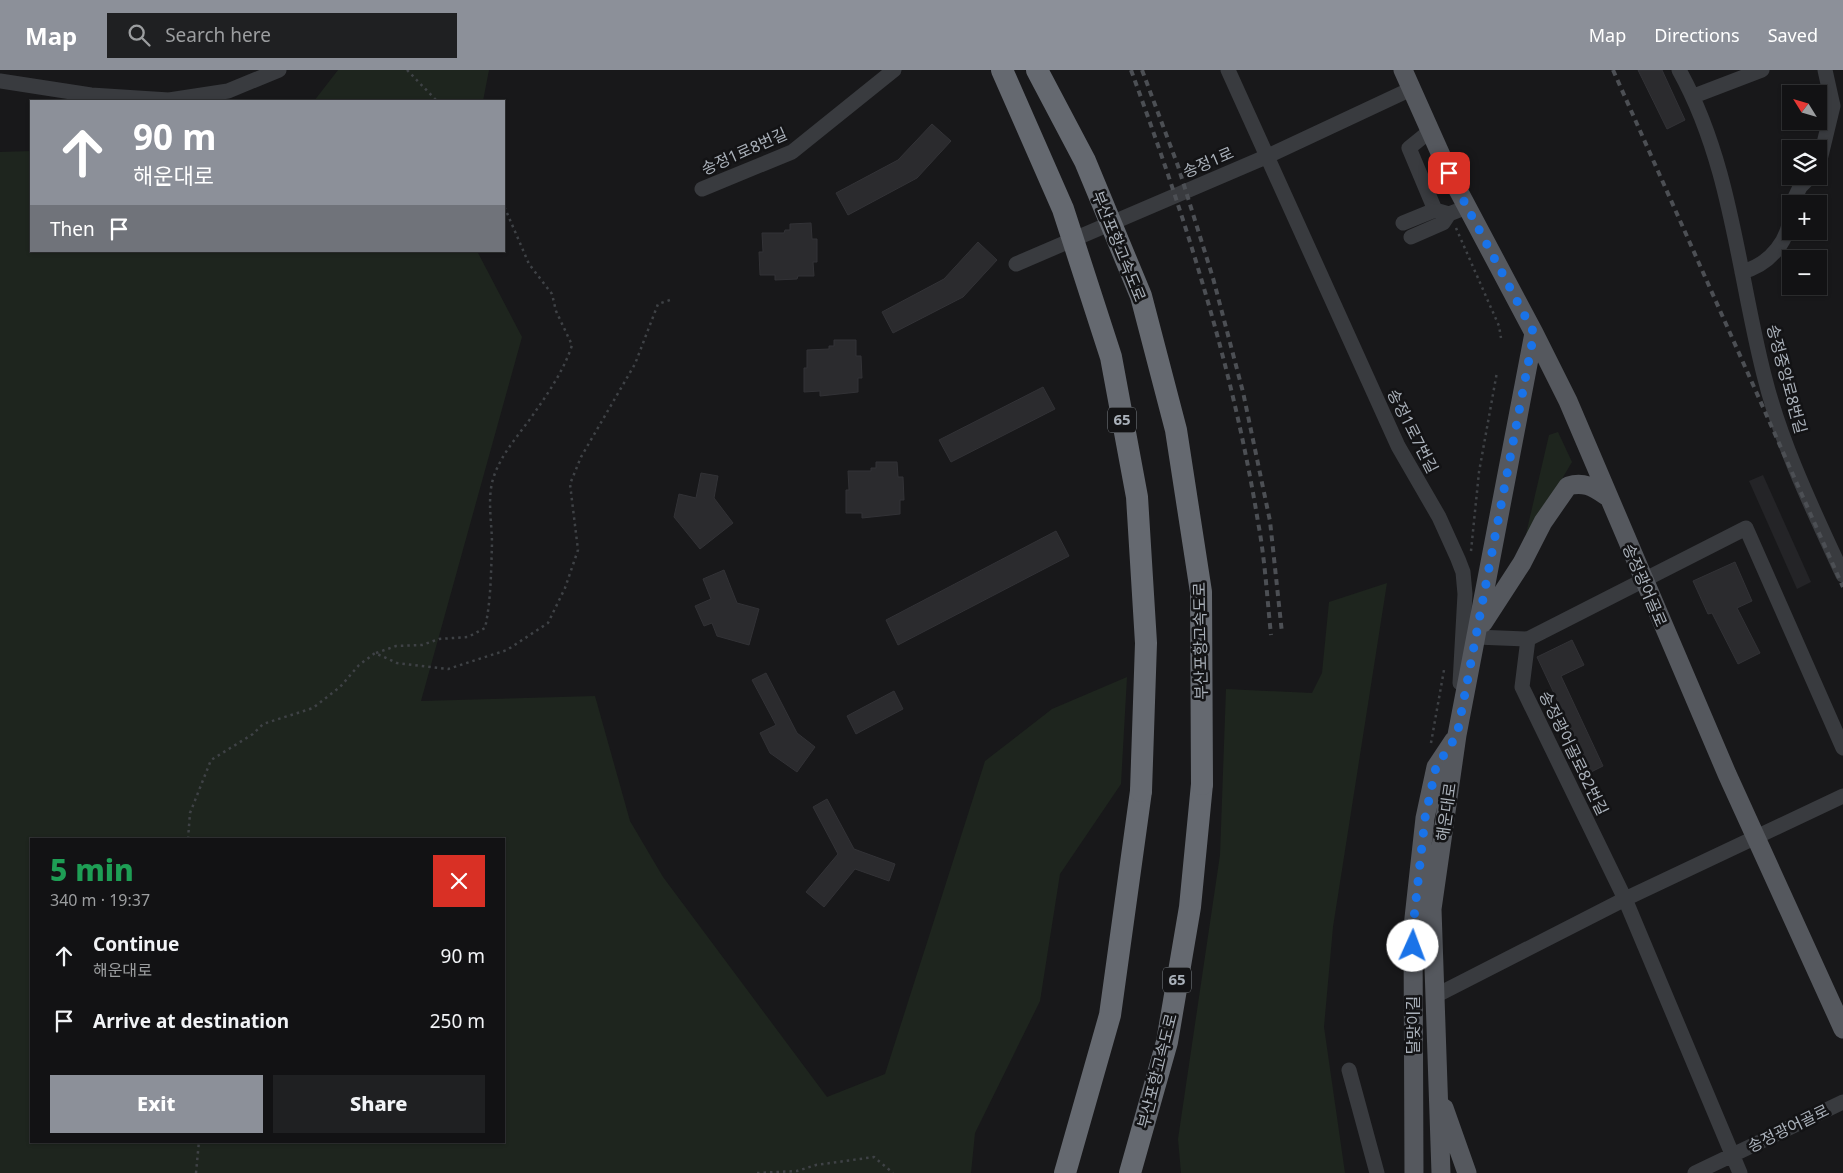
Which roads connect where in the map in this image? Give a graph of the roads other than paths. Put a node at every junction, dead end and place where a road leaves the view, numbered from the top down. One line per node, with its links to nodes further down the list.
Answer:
1 (279, 70): 10 (street)
2 (894, 70): 16 (street, 송정1로8번길)
3 (1002, 70): 40 (highway, 65, bridge)
4 (1037, 70): 41 (highway, 부산포항고속도로 / 65, bridge)
5 (1228, 70): 15 (street)
6 (1403, 70): 11 (main road)
7 (1679, 70): 12 (street, 송정중앙로8번길)
8 (1762, 70): 12 (street)
9 (1825, 70): 14 (street)
10 (0, 81)
11 (1411, 89): 13 (main road); 15 (street, 송정1로)
12 (1694, 96): 22 (street, 송정중앙로8번길)
13 (1430, 131): 17 (main road); 17 (street)
14 (1825, 140)
15 (1268, 156): 21 (street, 송정1로); 29 (street, 송정1로7번길)
16 (702, 189)
17 (1450, 210): 18 (street); 19 (street); 23 (main road)
18 (1403, 223)
19 (1411, 237)
20 (1784, 240): 22 (street)
21 (1016, 264)
22 (1742, 272): 25 (street, 송정중앙로8번길)
23 (1534, 333): 24 (main road, 송정광어골로); 27 (main road, 해운대로)
24 (1608, 497): 26 (main road, 송정광어골로); 27 (main road)
25 (1843, 575)
26 (1643, 580): 28 (street); 30 (street); 32 (main road, 송정광어골로)
27 (1476, 634): 28 (street); 29 (main road, 해운대로)
28 (1528, 639): 33 (street, 송정광어골로82번길)
29 (1457, 735): 34 (main road, 해운대로); 43 (main road, 달맞이길)
30 (1843, 748)
31 (1843, 796): 32 (street)
32 (1755, 837): 33 (street); 35 (main road, 송정광어골로)
33 (1625, 899): 34 (street); 39 (street, 송정광어골로82번길)
34 (1434, 996): 37 (main road, 해운대로)
35 (1843, 1028)
36 (1349, 1070): 42 (street)
37 (1438, 1092): 44 (main road, 해운대로); 45 (main road)
38 (1843, 1102): 39 (street, 송정광어골로)
39 (1732, 1155): 46 (street); 47 (street, 송정광어골로82번길)
40 (1065, 1173)
41 (1130, 1173)
42 (1377, 1173)
43 (1414, 1173)
44 (1441, 1173)
45 (1467, 1173)
46 (1695, 1173)
47 (1740, 1173)

